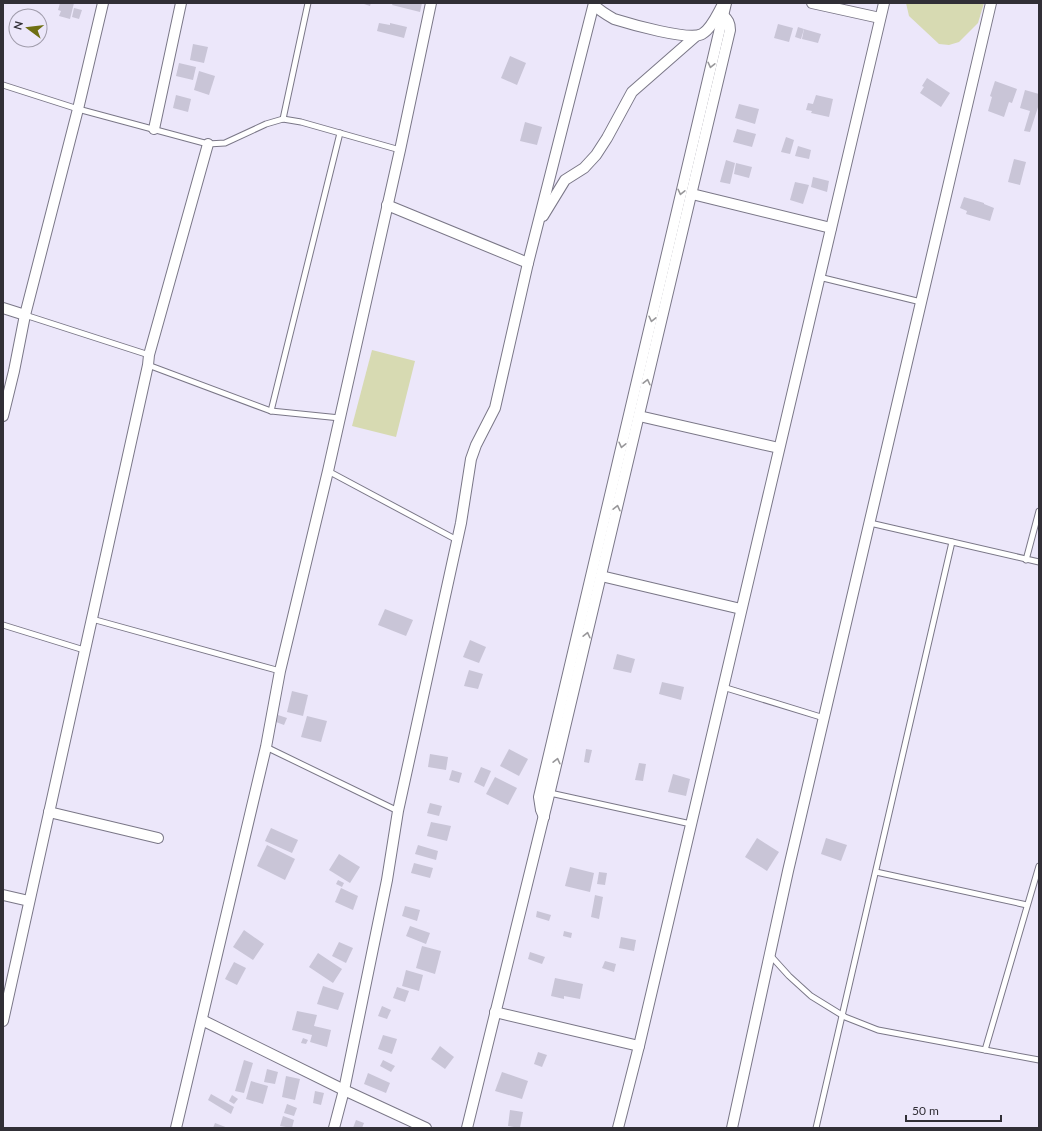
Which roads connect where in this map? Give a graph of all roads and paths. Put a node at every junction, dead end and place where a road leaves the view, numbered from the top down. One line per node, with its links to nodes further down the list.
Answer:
1 (103, 3): 14 (street)
2 (181, 3): 16 (street)
3 (308, 3): 15 (lane)
4 (431, 3): 19 (street)
5 (725, 3): 10 (street); 12 (street)
6 (812, 3): 11 (street)
7 (884, 3): 11 (street)
8 (991, 3): 26 (street)
9 (594, 4): 12 (street); 22 (street)
10 (723, 15): 20 (street); 55 (street, one-way to 55)
11 (880, 18): 23 (street)
12 (696, 36): 22 (street)
13 (3, 85): 14 (lane)
14 (78, 108): 16 (lane); 28 (street)
15 (282, 119): 17 (lane); 18 (lane)
16 (154, 130): 18 (lane)
17 (340, 133): 19 (lane); 31 (lane)
18 (208, 144): 29 (street)
19 (400, 150): 21 (street)
20 (692, 194): 23 (street); 33 (street, one-way to 20)
21 (387, 205): 24 (street); 34 (street)
22 (538, 224): 24 (street)
23 (831, 228): 25 (street)
24 (528, 263): 39 (street)
25 (819, 277): 26 (lane); 35 (street)
26 (922, 302): 38 (street)
27 (3, 308): 28 (street)
28 (25, 315): 29 (lane); 32 (street)
29 (149, 355): 30 (street)
30 (148, 365): 31 (lane); 45 (street)
31 (271, 411): 34 (lane)
32 (3, 416)
33 (639, 416): 35 (street); 43 (street, one-way to 33)
34 (340, 418): 36 (street)
35 (779, 448): 44 (street)
36 (328, 471): 39 (lane); 48 (street)
37 (1039, 511): 41 (lane)
38 (870, 523): 40 (lane); 50 (street)
39 (457, 540): 53 (street)
40 (952, 542): 41 (lane); 59 (lane)
41 (1026, 560): 42 (lane)
42 (1039, 562)
43 (601, 576): 44 (street); 52 (street, one-way to 43)
44 (741, 609): 49 (street)
45 (92, 619): 47 (street); 48 (lane)
46 (3, 625): 47 (lane)
47 (84, 650): 54 (street)
48 (280, 672): 51 (street)
49 (723, 687): 50 (lane); 56 (street)
50 (824, 718): 63 (street)
51 (266, 747): 53 (lane); 67 (street)
52 (550, 793): 55 (street); 56 (lane)
53 (398, 811): 71 (street)
54 (49, 812): 57 (street); 61 (street)
55 (544, 817): 64 (street)
56 (691, 824): 68 (street)
57 (158, 838)
58 (1039, 866): 62 (lane)
59 (876, 872): 62 (lane); 65 (lane)
60 (3, 895): 61 (street)
61 (29, 901): 66 (street)
62 (1027, 905): 69 (lane)
63 (770, 954): 65 (lane); 77 (street)
64 (495, 1012): 68 (street); 75 (street)
65 (842, 1015): 69 (lane); 78 (lane)
66 (3, 1020)
67 (202, 1020): 71 (street); 72 (street)
68 (639, 1046): 76 (street)
69 (985, 1050): 70 (lane)
70 (1039, 1060)
71 (344, 1090): 73 (street); 74 (street)
72 (176, 1128)
73 (334, 1128)
74 (426, 1128)
75 (467, 1128)
76 (618, 1128)
77 (732, 1128)
78 (816, 1128)

